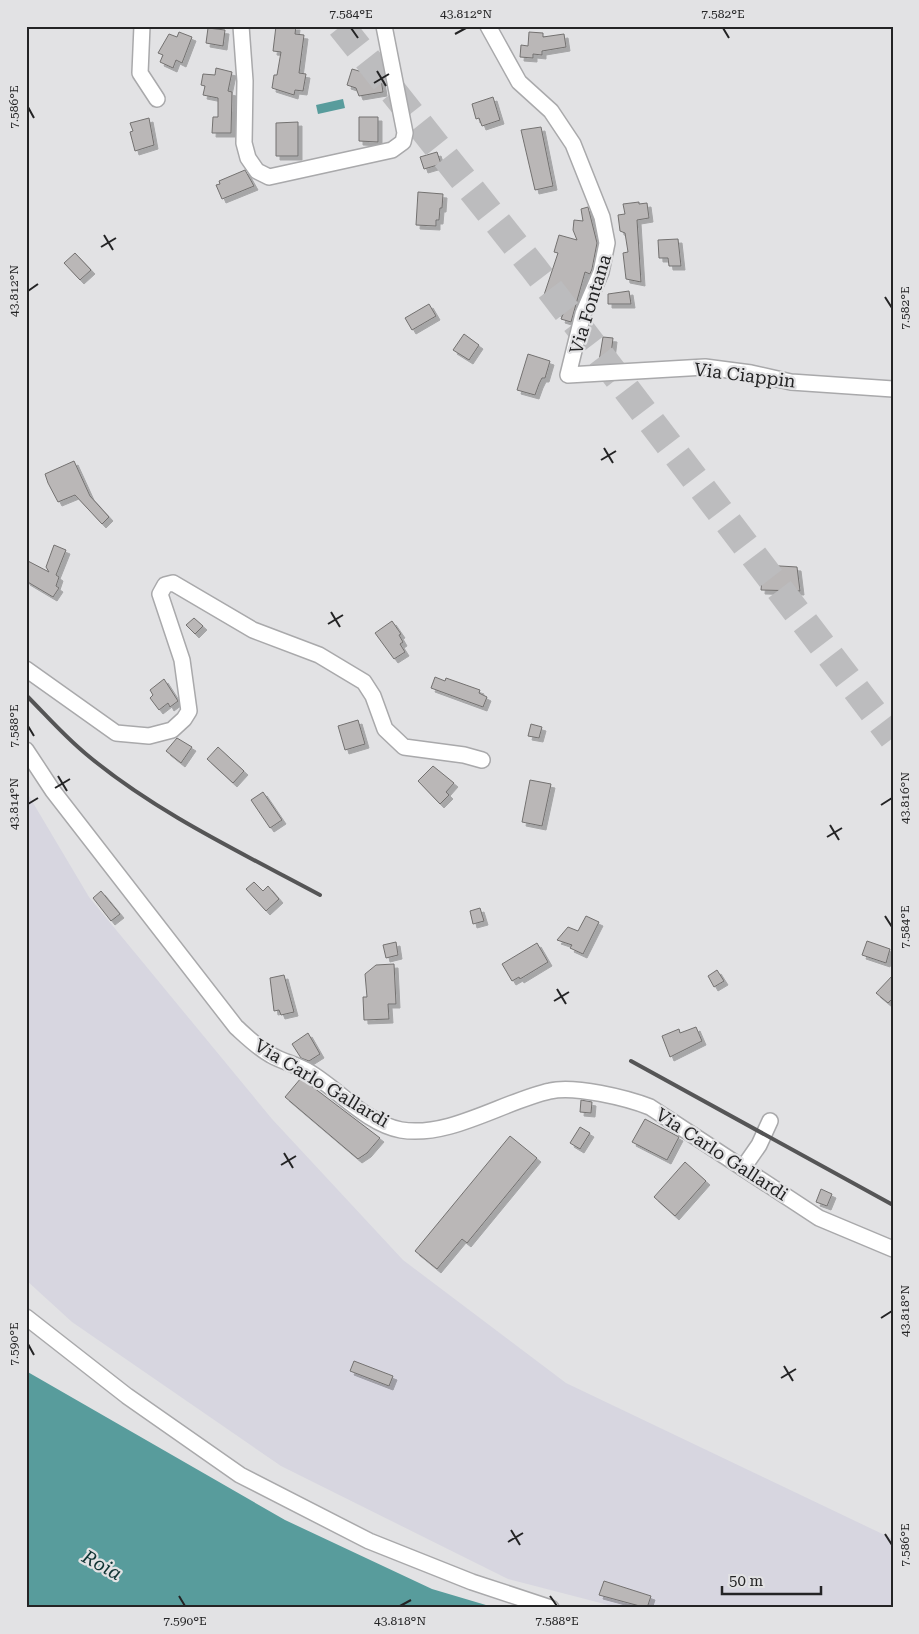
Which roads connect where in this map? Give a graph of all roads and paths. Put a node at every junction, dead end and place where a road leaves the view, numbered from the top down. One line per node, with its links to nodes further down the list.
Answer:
1 (142, 26): 5 (street)
2 (241, 26): 3 (street)
3 (384, 26)
4 (488, 26): 6 (street, Via Fontana)
5 (157, 99)
6 (568, 375): 7 (street, Via Ciappin)
7 (893, 389)
8 (26, 669): 10 (street)
9 (26, 750): 12 (street, Via Carlo Gallardi)
10 (482, 760)
11 (770, 1122): 12 (street)
12 (743, 1168): 13 (street, Via Carlo Gallardi)
13 (893, 1249)
14 (26, 1317): 15 (street)
15 (551, 1608)

